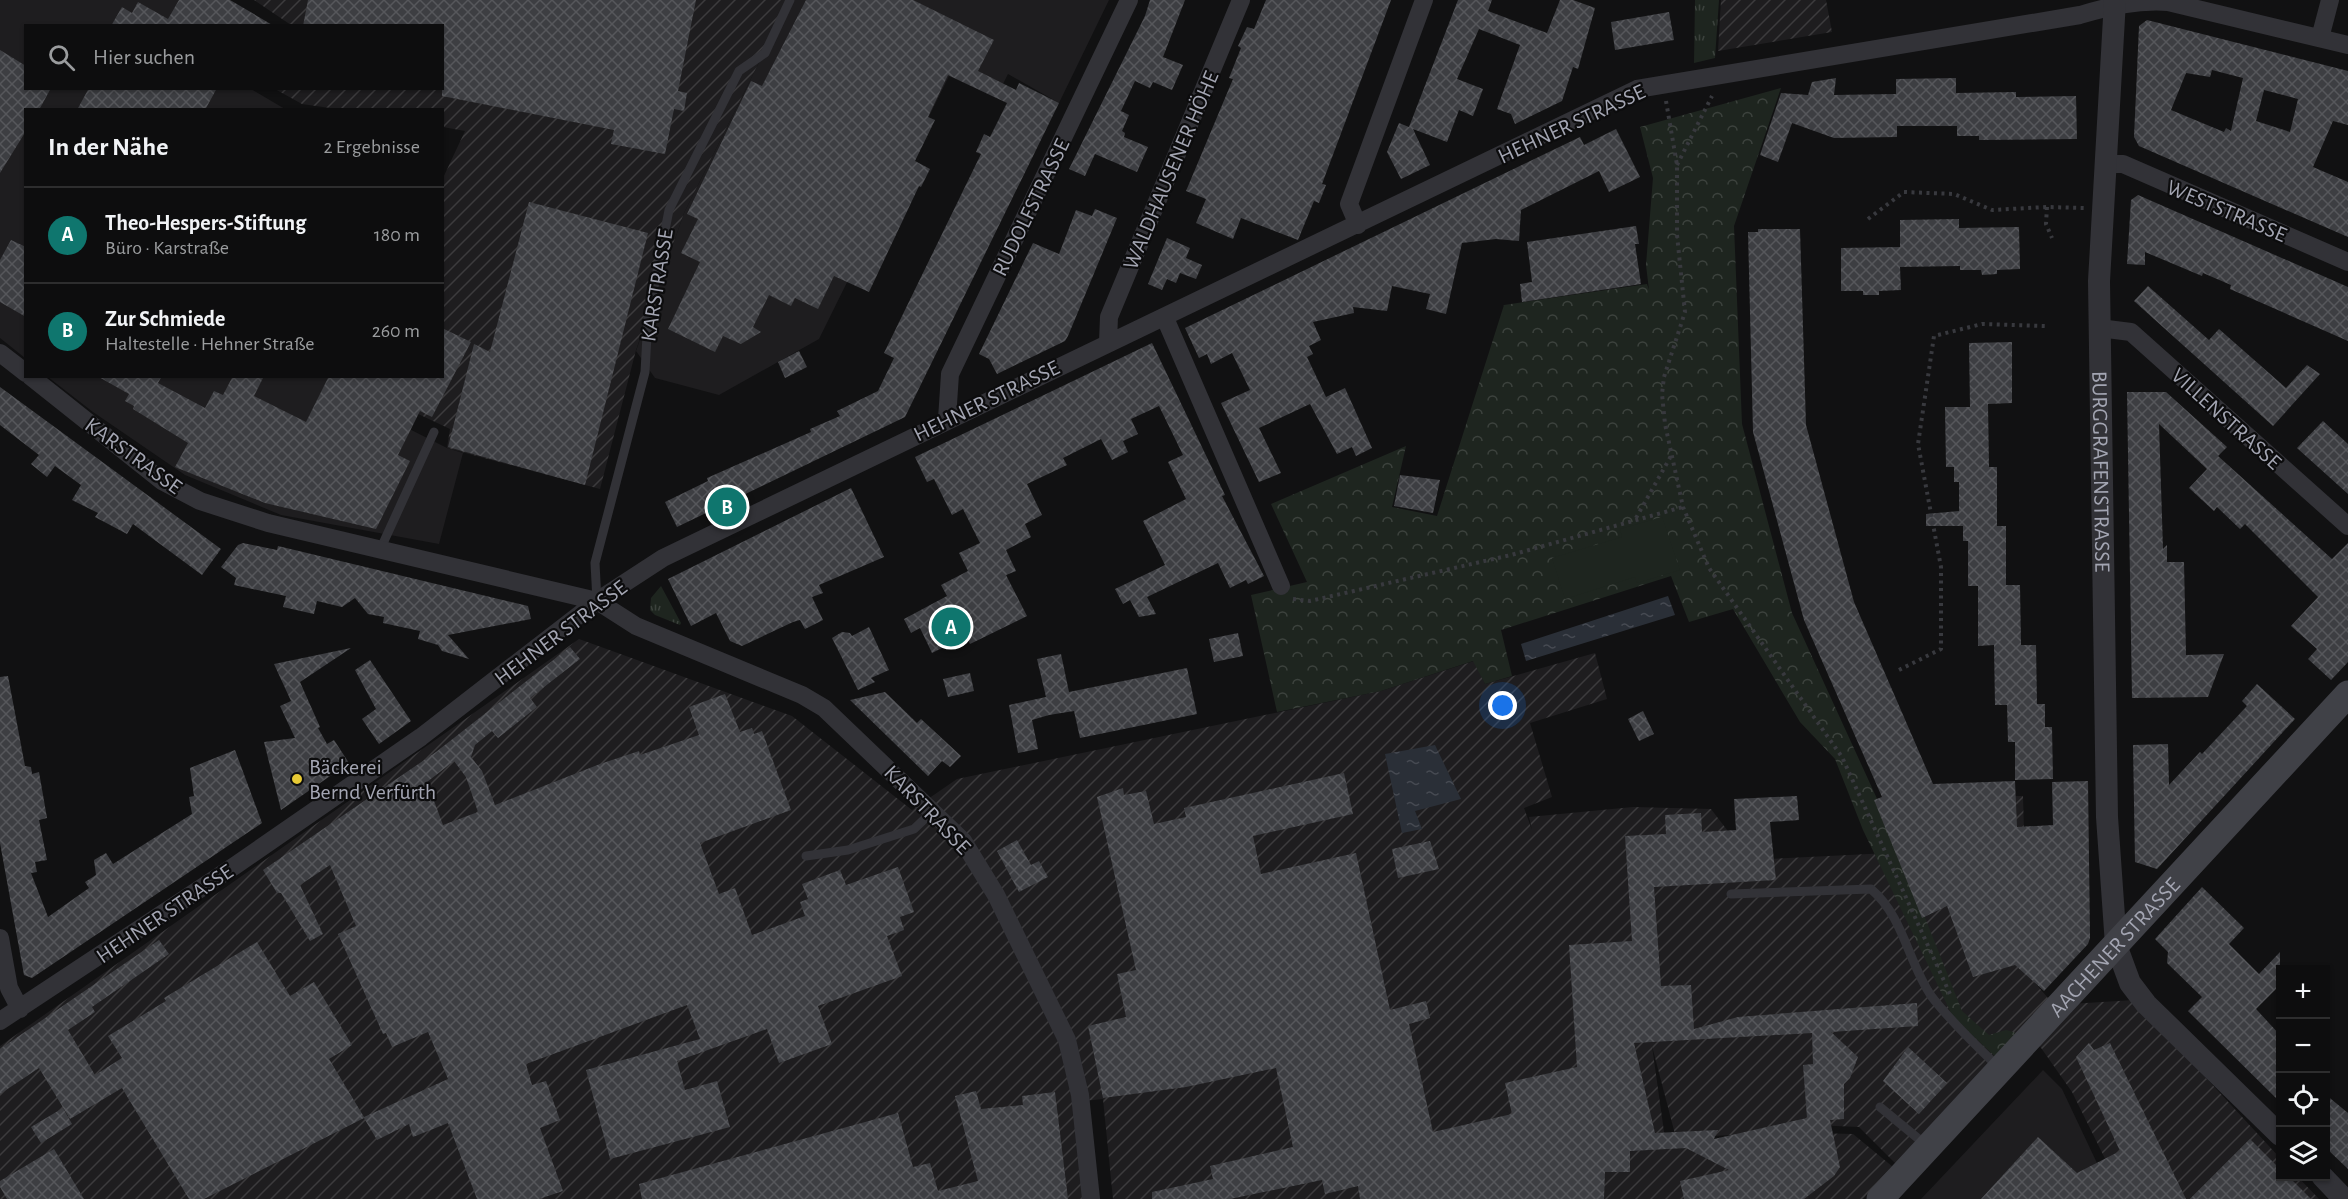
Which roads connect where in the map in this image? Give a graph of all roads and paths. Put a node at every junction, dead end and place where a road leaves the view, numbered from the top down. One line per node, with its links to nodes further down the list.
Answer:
1 (790, 0): 34 (lane, KARSTRASSE)
2 (1129, 0): 26 (street, RUDOLFSTRASSE)
3 (1241, 0): 22 (street, WALDHAUSENER HÖHE)
4 (1424, 0): 16 (street)
5 (2330, 0): 7 (street)
6 (2115, 2): 7 (street, HEHNER STRASSE); 9 (street, HEHNER STRASSE); 11 (street, BURGGRAFENSTRASSE)
7 (2320, 38): 8 (street, HEHNER STRASSE)
8 (2348, 45)
9 (1723, 74): 10 (street, HEHNER STRASSE); 12 (path)
10 (1663, 83): 12 (path); 16 (street, HEHNER STRASSE)
11 (2105, 164): 14 (street, BURGGRAFENSTRASSE); 18 (street, WESTSTRASSE)
12 (1677, 165): 28 (path)
13 (2047, 207): 14 (path); 15 (path); 17 (path)
14 (2103, 209): 21 (street, BURGGRAFENSTRASSE)
15 (1868, 219)
16 (1358, 225): 19 (street, HEHNER STRASSE)
17 (2052, 238)
18 (2348, 262)
19 (1165, 318): 22 (street, HEHNER STRASSE); 33 (street)
20 (2045, 326): 35 (path)
21 (2099, 328): 31 (street, VILLENSTRASSE); 41 (street, BURGGRAFENSTRASSE)
22 (1108, 342): 26 (street, HEHNER STRASSE)
23 (0, 353): 24 (street)
24 (24, 371)
25 (33, 378): 32 (street, KARSTRASSE)
26 (947, 419): 34 (street, HEHNER STRASSE)
27 (434, 432): 32 (lane)
28 (1671, 456): 29 (path); 30 (path)
29 (1683, 507): 30 (path); 42 (path)
30 (1635, 518): 33 (path)
31 (2348, 526)
32 (380, 550): 34 (street, KARSTRASSE)
33 (1281, 586)
34 (597, 601): 37 (street, KARSTRASSE); 43 (street, HEHNER STRASSE)
35 (1899, 670)
36 (2348, 694): 41 (main road, AACHENER STRASSE)
37 (933, 811): 38 (lane); 50 (street, KARSTRASSE)
38 (806, 856)
39 (1731, 894): 45 (lane)
40 (0, 938): 43 (street)
41 (2116, 945): 45 (main road, AACHENER STRASSE); 47 (street, BURGGRAFENSTRASSE)
42 (1954, 1003)
43 (20, 1009): 44 (street, HEHNER STRASSE)
44 (0, 1021)
45 (2000, 1069): 48 (main road, AACHENER STRASSE)
46 (1880, 1107): 48 (lane)
47 (2276, 1131)
48 (1928, 1146): 51 (main road, AACHENER STRASSE)
49 (2327, 1181): 52 (street)
50 (1091, 1199)
51 (1880, 1199)
52 (2344, 1199)

